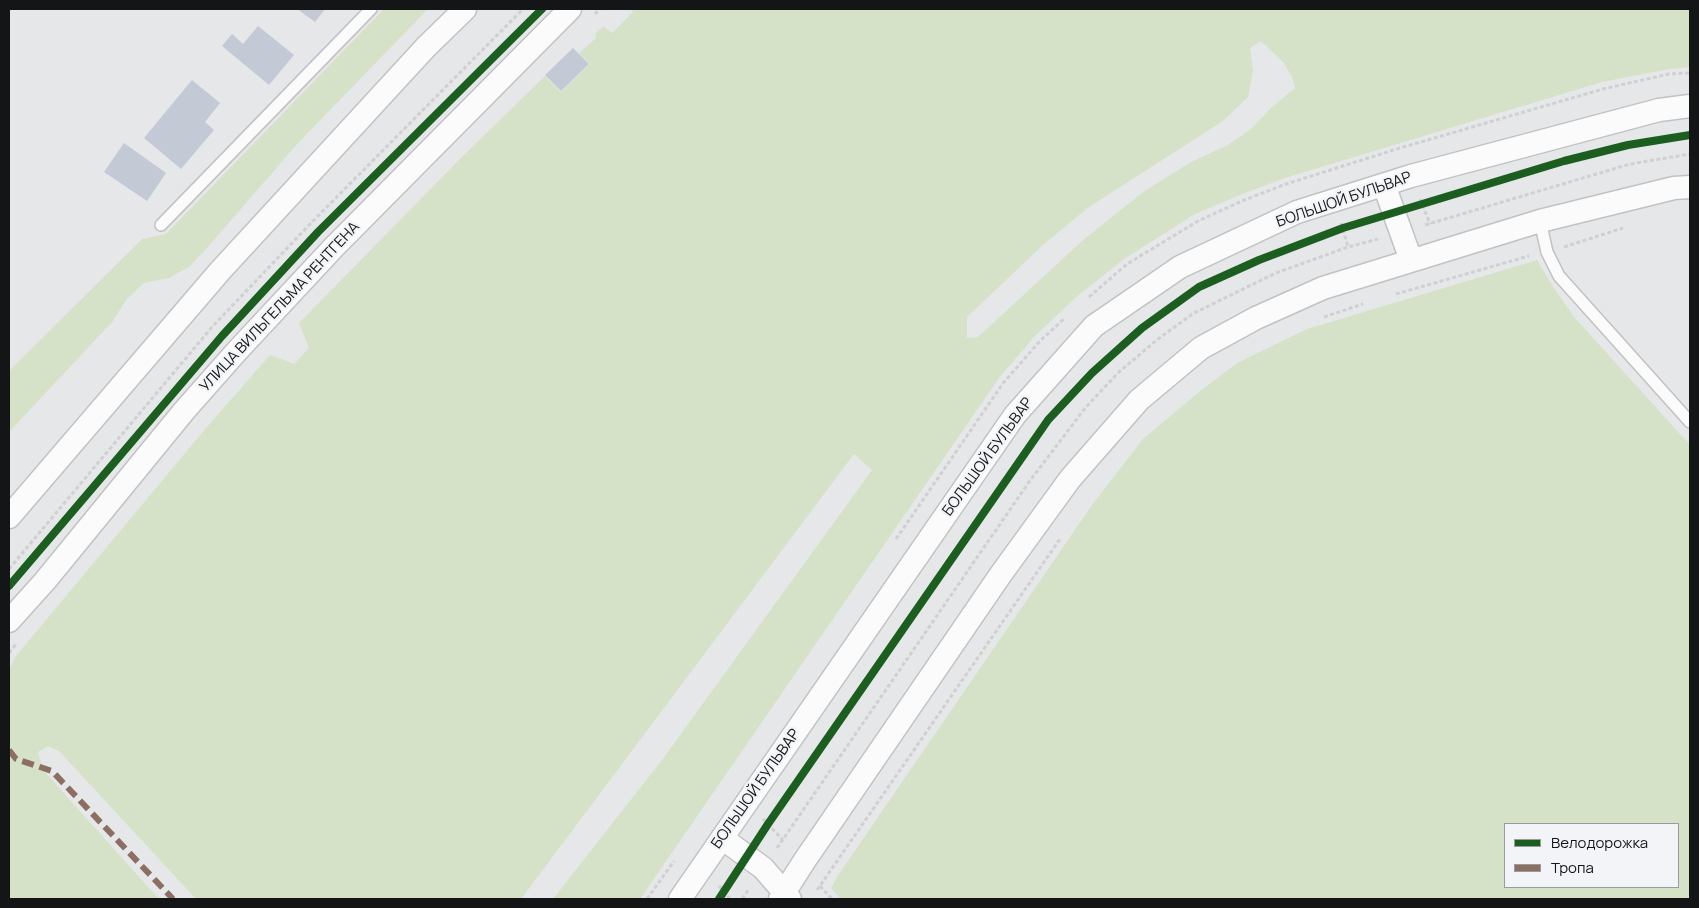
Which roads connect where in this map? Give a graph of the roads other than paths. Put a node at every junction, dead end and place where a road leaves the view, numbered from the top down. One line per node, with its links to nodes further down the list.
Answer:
1 (371, 9): 8 (lane)
2 (465, 9): 11 (street)
3 (570, 9): 12 (street, УЛИЦА ВИЛЬГЕЛЬМА РЕНТГЕНА)
4 (1690, 106): 5 (street, БОЛЬШОЙ БУЛЬВАР)
5 (1384, 185): 9 (street); 13 (street, БОЛЬШОЙ БУЛЬВАР)
6 (1690, 186): 7 (street)
7 (1540, 221): 9 (street); 10 (lane)
8 (161, 224)
9 (1411, 260): 14 (street)
10 (1690, 422)
11 (9, 517)
12 (9, 621)
13 (722, 838): 14 (street); 15 (street, БОЛЬШОЙ БУЛЬВАР)
14 (785, 897)
15 (680, 899)

